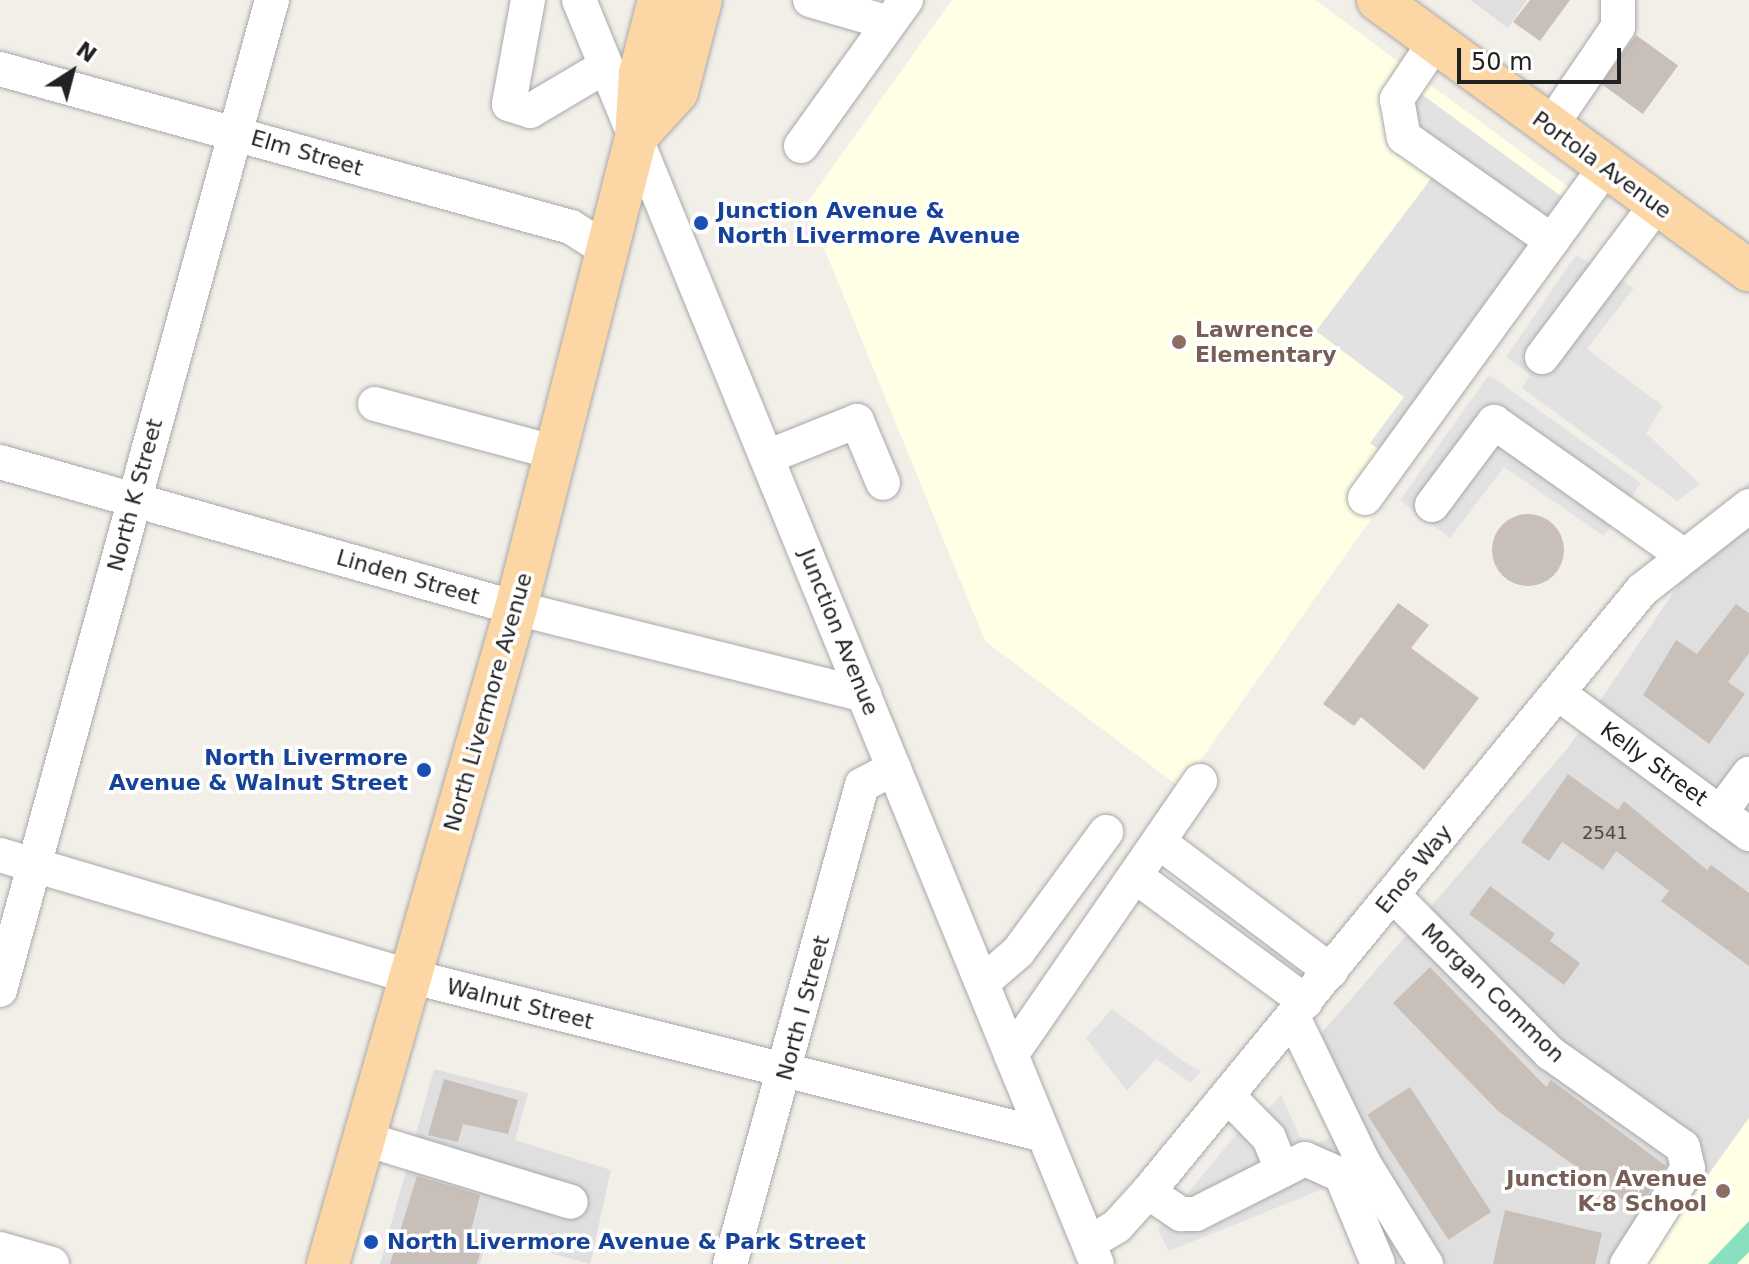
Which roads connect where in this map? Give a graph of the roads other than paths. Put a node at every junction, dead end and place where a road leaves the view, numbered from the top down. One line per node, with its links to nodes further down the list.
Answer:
1 (272, 0): 14 (street, North K Street)
2 (528, 0): 11 (street)
3 (579, 0): 11 (street, Junction Avenue)
4 (659, 0): 15 (main road, North Livermore Avenue)
5 (701, 0): 15 (main road, North Livermore Avenue)
6 (810, 0): 9 (street)
7 (1378, 0): 10 (main road, Portola Avenue)
8 (1618, 0): 13 (street)
9 (897, 11): 16 (street)
10 (1435, 42): 13 (main road, Portola Avenue); 19 (street)
11 (606, 66): 15 (street, Junction Avenue)
12 (0, 69): 14 (street, Elm Street)
13 (1550, 127): 17 (main road, Portola Avenue)
14 (236, 132): 20 (street, Elm Street); 28 (street, North K Street)
15 (636, 137): 20 (main road, North Livermore Avenue); 25 (street, Junction Avenue)
16 (801, 146)
17 (1605, 168): 18 (main road, Portola Avenue); 19 (street)
18 (1656, 205): 21 (main road, Portola Avenue); 22 (street)
19 (1552, 241): 29 (street)
20 (607, 250): 24 (main road, North Livermore Avenue)
21 (1749, 271)
22 (1542, 357)
23 (375, 404): 24 (street)
24 (556, 453): 33 (main road, North Livermore Avenue)
25 (767, 457): 27 (street); 35 (street, Junction Avenue)
26 (0, 462): 28 (street, Linden Street)
27 (883, 483)
28 (134, 498): 33 (street, Linden Street); 44 (street, North K Street)
29 (1365, 498)
30 (1432, 505): 32 (street)
31 (1749, 506): 32 (street, Enos Way)
32 (1681, 554): 34 (street, Enos Way)
33 (516, 608): 35 (street, Linden Street); 48 (main road, North Livermore Avenue)
34 (1559, 694): 39 (street, Kelly Street); 46 (street, Enos Way)
35 (864, 695): 36 (street, Junction Avenue)
36 (894, 768): 49 (street, Junction Avenue); 53 (street, North I Street)
37 (1749, 774): 39 (street)
38 (1200, 781): 42 (street)
39 (1720, 813): 41 (street, Kelly Street)
40 (1106, 832): 49 (street)
41 (1749, 834)
42 (1159, 842): 45 (street); 47 (street)
43 (0, 855): 44 (street, Walnut Street)
44 (36, 864): 48 (street, Walnut Street); 50 (street, North K Street)
45 (1135, 876): 51 (street); 52 (street)
46 (1393, 895): 47 (street, Enos Way); 67 (street, Morgan Common)
47 (1331, 971): 51 (street, Enos Way)
48 (413, 977): 53 (street, Walnut Street); 56 (main road, North Livermore Avenue)
49 (982, 983): 52 (street, Junction Avenue)
50 (0, 990)
51 (1299, 1009): 54 (street, Enos Way); 66 (street)
52 (1011, 1055): 55 (street, Junction Avenue)
53 (786, 1072): 55 (street, Walnut Street); 64 (street, North I Street)
54 (1228, 1096): 57 (street); 58 (street, Enos Way)
55 (1044, 1135): 61 (street, Junction Avenue)
56 (365, 1139): 59 (street); 63 (main road, North Livermore Avenue)
57 (1293, 1165): 58 (street); 65 (street)
58 (1148, 1192): 61 (street, Enos Way)
59 (571, 1202)
60 (0, 1249): 62 (street)
61 (1093, 1254)
62 (52, 1264)
63 (328, 1264)
64 (730, 1264)
65 (1378, 1264)
66 (1426, 1264)
67 (1627, 1264)

